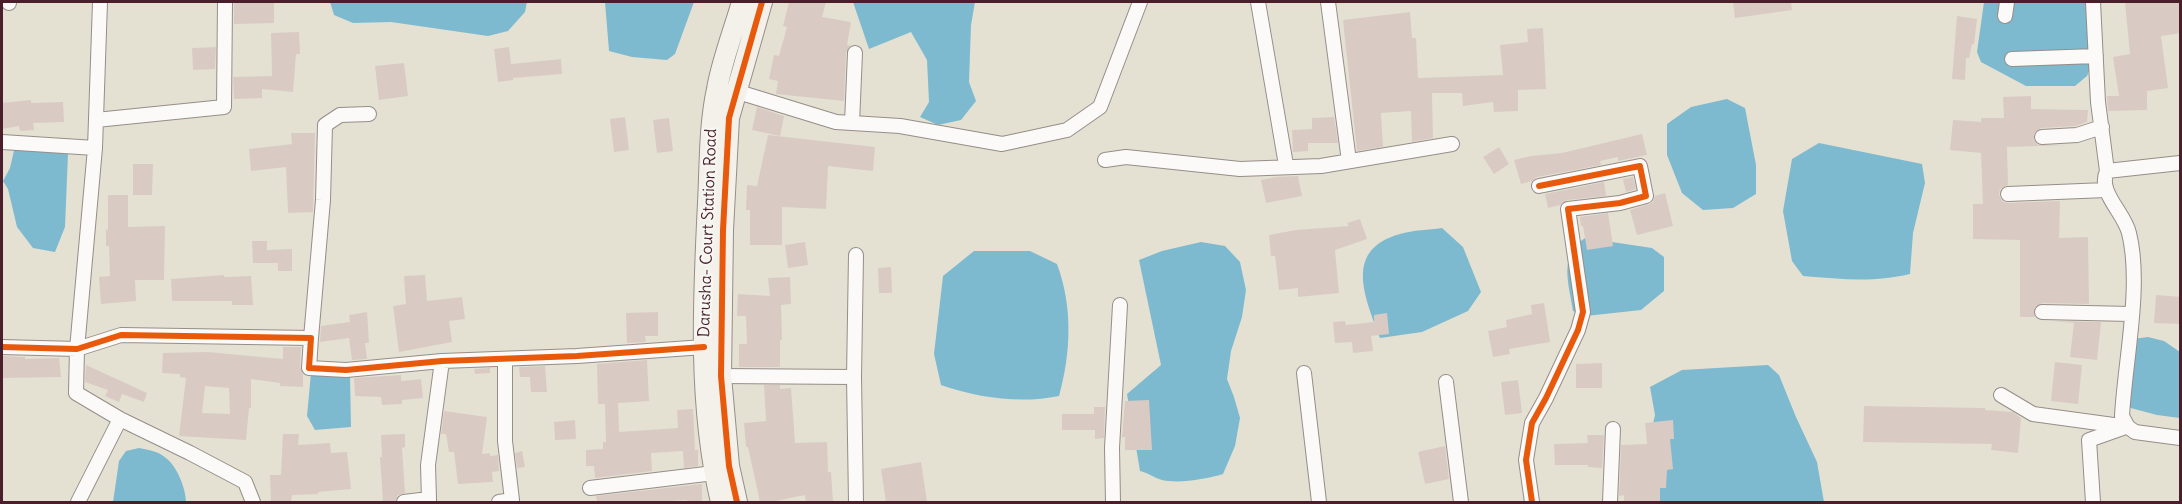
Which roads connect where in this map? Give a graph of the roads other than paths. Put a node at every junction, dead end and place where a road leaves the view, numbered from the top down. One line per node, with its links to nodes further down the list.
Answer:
1 (100, 2): 16 (street)
2 (225, 2): 16 (street)
3 (742, 2): 36 (street, Darusha- Court Station Road)
4 (762, 2): 14 (street, Darusha- Court Station Road)
5 (1140, 2): 17 (street)
6 (1258, 2): 26 (street)
7 (1328, 2): 24 (street)
8 (2007, 2): 10 (street)
9 (2094, 2): 12 (street)
10 (2005, 16)
11 (855, 53): 17 (street)
12 (2097, 56): 13 (street); 18 (street)
13 (2012, 59)
14 (735, 91): 17 (street); 42 (street, Darusha- Court Station Road)
15 (369, 114): 35 (street)
16 (96, 120): 22 (street)
17 (852, 123)
18 (2102, 127): 19 (street); 27 (street)
19 (2042, 137)
20 (2, 142): 22 (street)
21 (1452, 144): 24 (street)
22 (95, 148): 38 (street)
23 (1105, 160): 26 (street)
24 (1348, 161): 26 (street)
25 (2181, 164): 27 (street)
26 (1286, 165)
27 (2107, 171): 29 (street)
28 (1539, 186): 63 (street)
29 (2106, 190): 30 (street); 34 (street)
30 (2008, 194)
31 (856, 255): 43 (street)
32 (1120, 305): 60 (street)
33 (2042, 312): 34 (street)
34 (2131, 314): 47 (street)
35 (311, 338): 38 (street); 40 (street)
36 (704, 346): 39 (street); 50 (street, Darusha- Court Station Road)
37 (2, 347): 38 (street)
38 (77, 349): 46 (street)
39 (505, 359): 40 (street); 56 (street)
40 (442, 361): 52 (street)
41 (1304, 373): 61 (street)
42 (721, 376): 43 (street); 58 (street, Darusha- Court Station Road)
43 (854, 377): 59 (street)
44 (1446, 382): 62 (street)
45 (2001, 395): 47 (street)
46 (120, 419): 53 (street); 54 (street)
47 (2127, 427): 49 (street); 65 (street)
48 (1613, 429): 64 (street)
49 (2181, 438)
50 (714, 473): 51 (street); 57 (street, Darusha- Court Station Road)
51 (590, 488)
52 (429, 501): 55 (street)
53 (78, 502)
54 (254, 502)
55 (404, 502)
56 (499, 502)
57 (721, 502)
58 (737, 502)
59 (856, 502)
60 (1113, 502)
61 (1319, 502)
62 (1461, 502)
63 (1532, 502)
64 (1610, 502)
65 (2093, 502)

